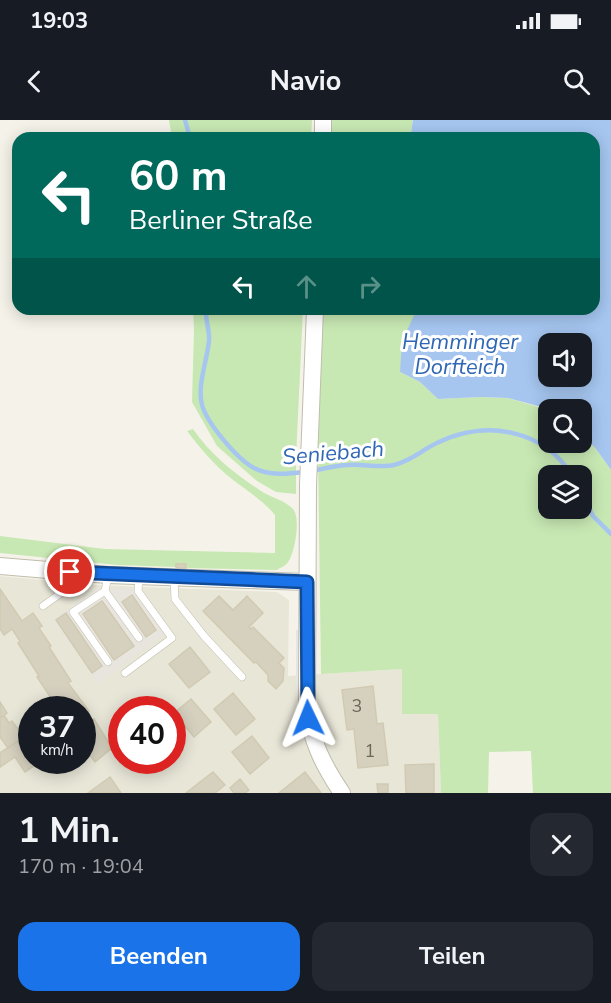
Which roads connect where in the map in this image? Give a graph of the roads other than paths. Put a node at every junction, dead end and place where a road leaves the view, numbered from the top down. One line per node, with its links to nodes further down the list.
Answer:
1 (315, 315): 6 (street)
2 (0, 566): 3 (street)
3 (70, 572): 7 (street); 8 (lane)
4 (139, 576): 5 (street); 7 (street); 11 (lane)
5 (174, 578): 6 (street); 12 (lane)
6 (307, 582): 13 (street)
7 (107, 583): 9 (lane); 10 (lane)
8 (43, 606)
9 (138, 638)
10 (108, 662)
11 (125, 673)
12 (242, 677)
13 (342, 793)

